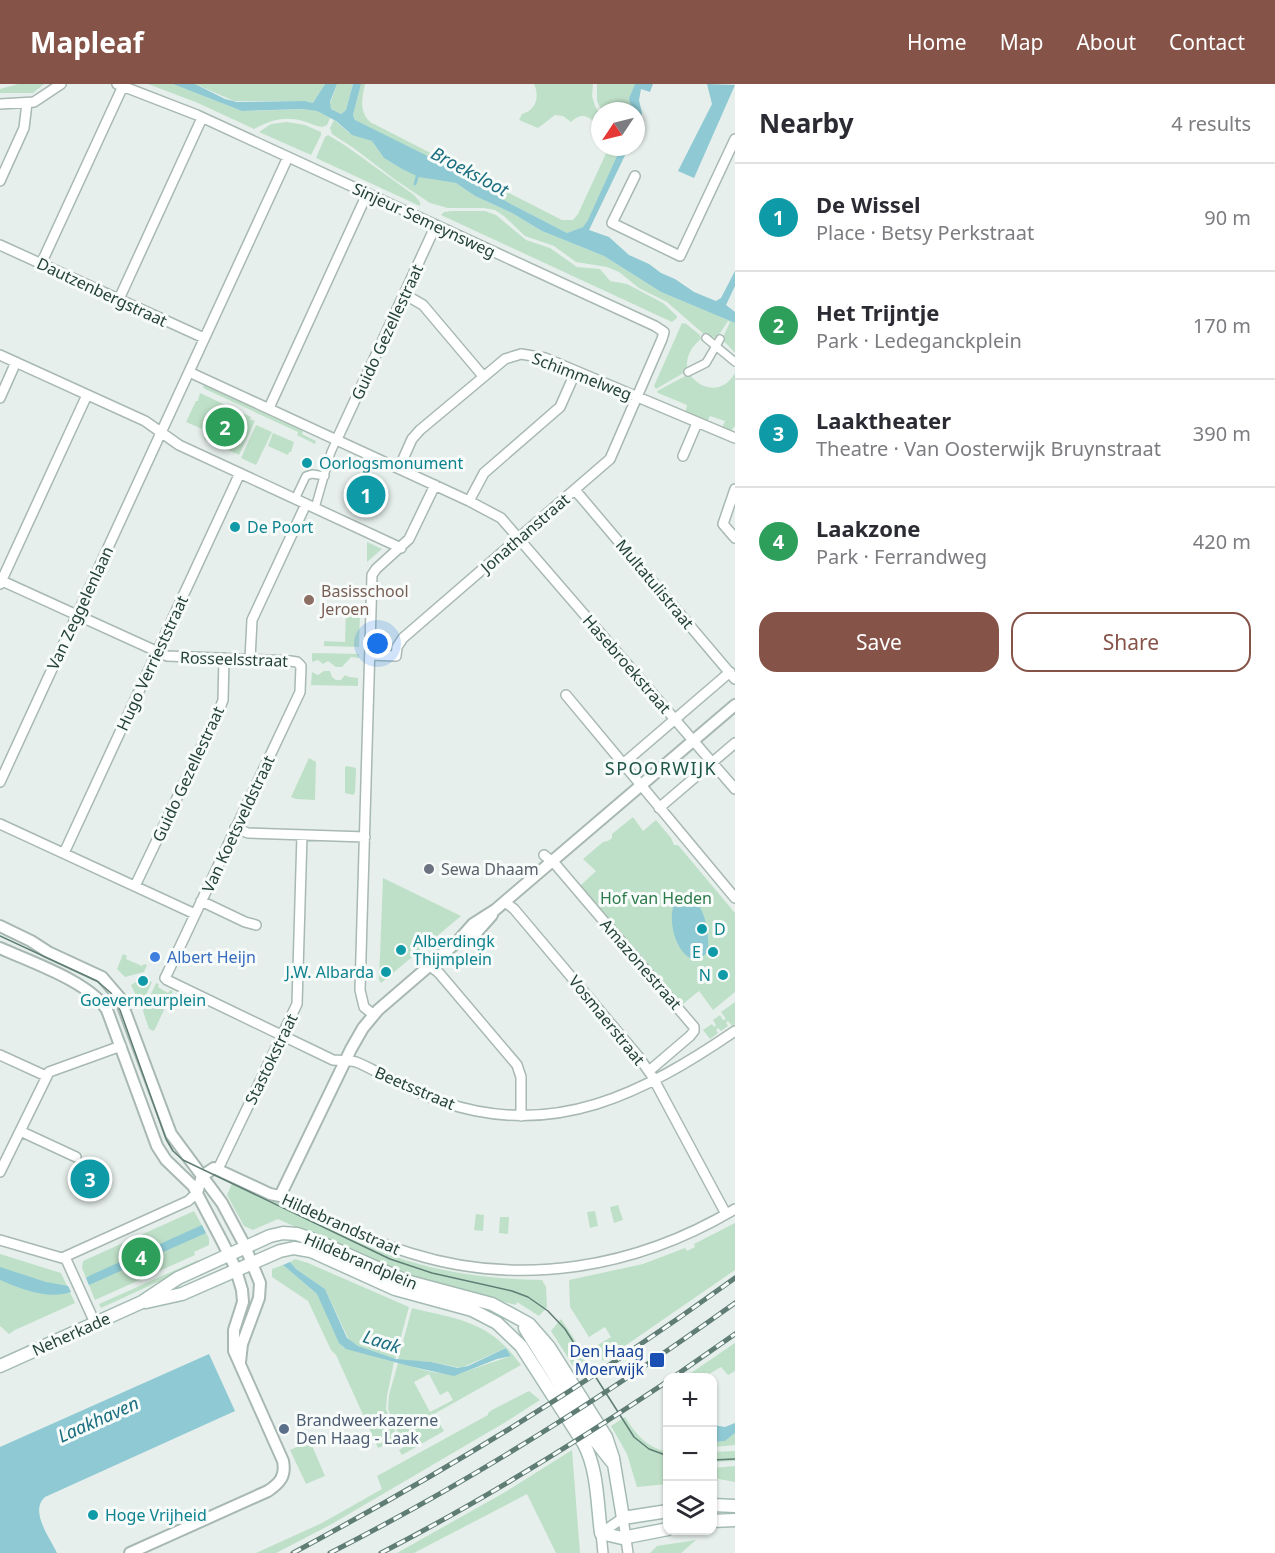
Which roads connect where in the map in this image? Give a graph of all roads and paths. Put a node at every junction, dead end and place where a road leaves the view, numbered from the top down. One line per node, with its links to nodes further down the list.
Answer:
1 (61, 84): 3 (street)
2 (120, 85): 5 (street, Sinjeur Semeynsweg); 13 (street)
3 (27, 103): 4 (street); 9 (street)
4 (0, 104)
5 (202, 118): 7 (street, Sinjeur Semeynsweg); 15 (street)
6 (735, 139): 8 (street)
7 (288, 157): 10 (street, Sinjeur Semeynsweg); 16 (street)
8 (635, 176)
9 (0, 181)
10 (367, 194): 11 (street, Sinjeur Semeynsweg); 29 (street)
11 (436, 225): 14 (street, Guido Gezellestraat); 27 (street, Sinjeur Semeynsweg)
12 (0, 245): 13 (street, Dautzenbergstraat)
13 (42, 264): 15 (street, Dautzenbergstraat)
14 (404, 294): 25 (street); 33 (street, Guido Gezellestraat)
15 (119, 299): 16 (street, Dautzenbergstraat)
16 (204, 338): 23 (street)
17 (706, 339): 18 (street)
18 (718, 343): 21 (street); 24 (street)
19 (0, 355): 20 (street)
20 (16, 362): 26 (street); 28 (street)
21 (735, 362)
22 (576, 371): 25 (street, Schimmelweg); 27 (street, Schimmelweg); 42 (street)
23 (189, 372): 29 (street, Hasebroekstraat); 31 (street, Van Zeggelenlaan)
24 (688, 372)
25 (483, 376): 35 (street, Schimmelweg)
26 (87, 395): 31 (street); 47 (street)
27 (638, 397): 30 (street, Schimmelweg); 39 (street, Jonathanstraat)
28 (0, 398)
29 (269, 408): 33 (street, Hasebroekstraat)
30 (697, 423): 32 (street, Schimmelweg); 34 (street)
31 (161, 433): 36 (street); 48 (street, Van Zeggelenlaan)
32 (735, 438)
33 (338, 440): 35 (street, Hasebroekstraat); 37 (street)
34 (683, 456)
35 (399, 468): 38 (street, Hasebroekstraat)
36 (240, 473): 41 (street); 49 (street, Hugo Verrieststraat)
37 (325, 476): 41 (street); 43 (street)
38 (435, 485): 42 (street, Hasebroekstraat); 46 (street)
39 (574, 490): 44 (street, Jonathanstraat); 54 (street, Multatulistraat)
40 (734, 496): 45 (street)
41 (295, 499): 43 (street)
42 (469, 501): 44 (street, Hasebroekstraat)
43 (310, 506): 46 (street); 52 (street)
44 (520, 538): 50 (street, Jonathanstraat); 57 (street, Hasebroekstraat)
45 (735, 538)
46 (401, 548): 50 (street)
47 (0, 581): 48 (street, Rosseelsstraat)
48 (77, 615): 49 (street, Rosseelsstraat); 62 (street, Van Zeggelenlaan)
49 (158, 652): 51 (street, Rosseelsstraat); 70 (street, Hugo Verrieststraat)
50 (370, 655): 69 (street)
51 (224, 658): 52 (street, Rosseelsstraat); 72 (street, Guido Gezellestraat)
52 (250, 659): 53 (street, Rosseelsstraat)
53 (302, 668): 67 (street, Van Koetsveldstraat)
54 (732, 676): 57 (street)
55 (566, 695): 60 (street)
56 (735, 705): 58 (street)
57 (675, 719): 58 (street, Hasebroekstraat); 60 (street)
58 (694, 741): 61 (street, Hasebroekstraat); 63 (street)
59 (735, 743): 61 (street)
60 (624, 763): 63 (street)
61 (712, 763): 64 (street, Hasebroekstraat); 65 (street)
62 (0, 782)
63 (641, 786): 65 (street); 71 (street)
64 (735, 789)
65 (659, 808): 73 (street)
66 (0, 824): 70 (street)
67 (235, 828): 68 (street); 74 (street, Van Koetsveldstraat)
68 (302, 835): 69 (street); 84 (street, Stastokstraat)
69 (365, 837): 82 (street)
70 (64, 854): 72 (street)
71 (548, 858): 75 (street); 88 (street, Amazonestraat)
72 (135, 886): 76 (street)
73 (735, 898)
74 (201, 901): 76 (street, Van Koetsveldstraat); 77 (street)
75 (505, 902): 80 (street); 88 (street, Vosmaerstraat)
76 (195, 914): 81 (street, Van Koetsveldstraat)
77 (256, 925)
78 (0, 926): 96 (street)
79 (0, 948): 85 (street)
80 (430, 966): 82 (street); 91 (street)
81 (166, 978): 84 (street, Beetsstraat)
82 (374, 1015): 87 (street)
83 (735, 1032): 90 (street, Beetsstraat)
84 (282, 1035): 87 (street, Beetsstraat); 94 (street, Stastokstraat)
85 (121, 1046): 89 (street); 97 (street)
86 (0, 1055): 89 (street)
87 (345, 1061): 91 (street, Beetsstraat); 98 (street)
88 (649, 1071): 90 (street, Vosmaerstraat)
89 (46, 1076): 92 (street)
90 (654, 1082): 91 (street, Beetsstraat); 100 (street, Vosmaerstraat)
91 (521, 1116)
92 (20, 1131): 93 (street); 95 (street)
93 (76, 1157)
94 (222, 1171): 96 (street); 98 (street, Hildebrandstraat)
95 (0, 1172)
96 (205, 1179): 97 (street); 102 (street)
97 (197, 1193): 103 (street); 104 (street)
98 (280, 1196): 100 (street, Hildebrandstraat)
99 (735, 1209): 100 (street, Hildebrandstraat)
100 (726, 1214)
101 (0, 1240): 104 (street)
102 (245, 1247): 103 (main road, Neherkade); 105 (street); 109 (main road, Hildebrandplein)
103 (229, 1255): 106 (street); 107 (main road, Neherkade)
104 (64, 1257): 110 (street)
105 (252, 1263): 106 (main road, Hildebrandplein); 108 (main road, Hildebrandplein); 113 (street)
106 (236, 1270): 107 (main road, Neherkade); 113 (street)
107 (142, 1302): 110 (main road, Neherkade)
108 (472, 1310): 111 (main road, Hildebrandplein); 116 (main road, Hildebrandplein)
109 (511, 1314): 111 (main road, Hildebrandplein); 115 (main road, Hildebrandplein)
110 (95, 1323): 112 (main road, Neherkade)
111 (542, 1357): 114 (main road, Hildebrandplein)
112 (0, 1366)
113 (243, 1371): 126 (street)
114 (594, 1439): 115 (main road, Hildebrandplein); 116 (main road, Hildebrandplein)
115 (615, 1468): 120 (main road, Hildebrandplein)
116 (595, 1473): 124 (main road, Hildebrandplein)
117 (717, 1505): 118 (main road)
118 (735, 1506)
119 (663, 1512): 120 (main road)
120 (623, 1518): 124 (street); 125 (street)
121 (735, 1520): 122 (main road)
122 (717, 1521)
123 (663, 1530): 125 (main road)
124 (601, 1533): 125 (main road); 127 (street)
125 (626, 1537): 128 (street)
126 (130, 1553)
127 (603, 1553)
128 (628, 1553)

